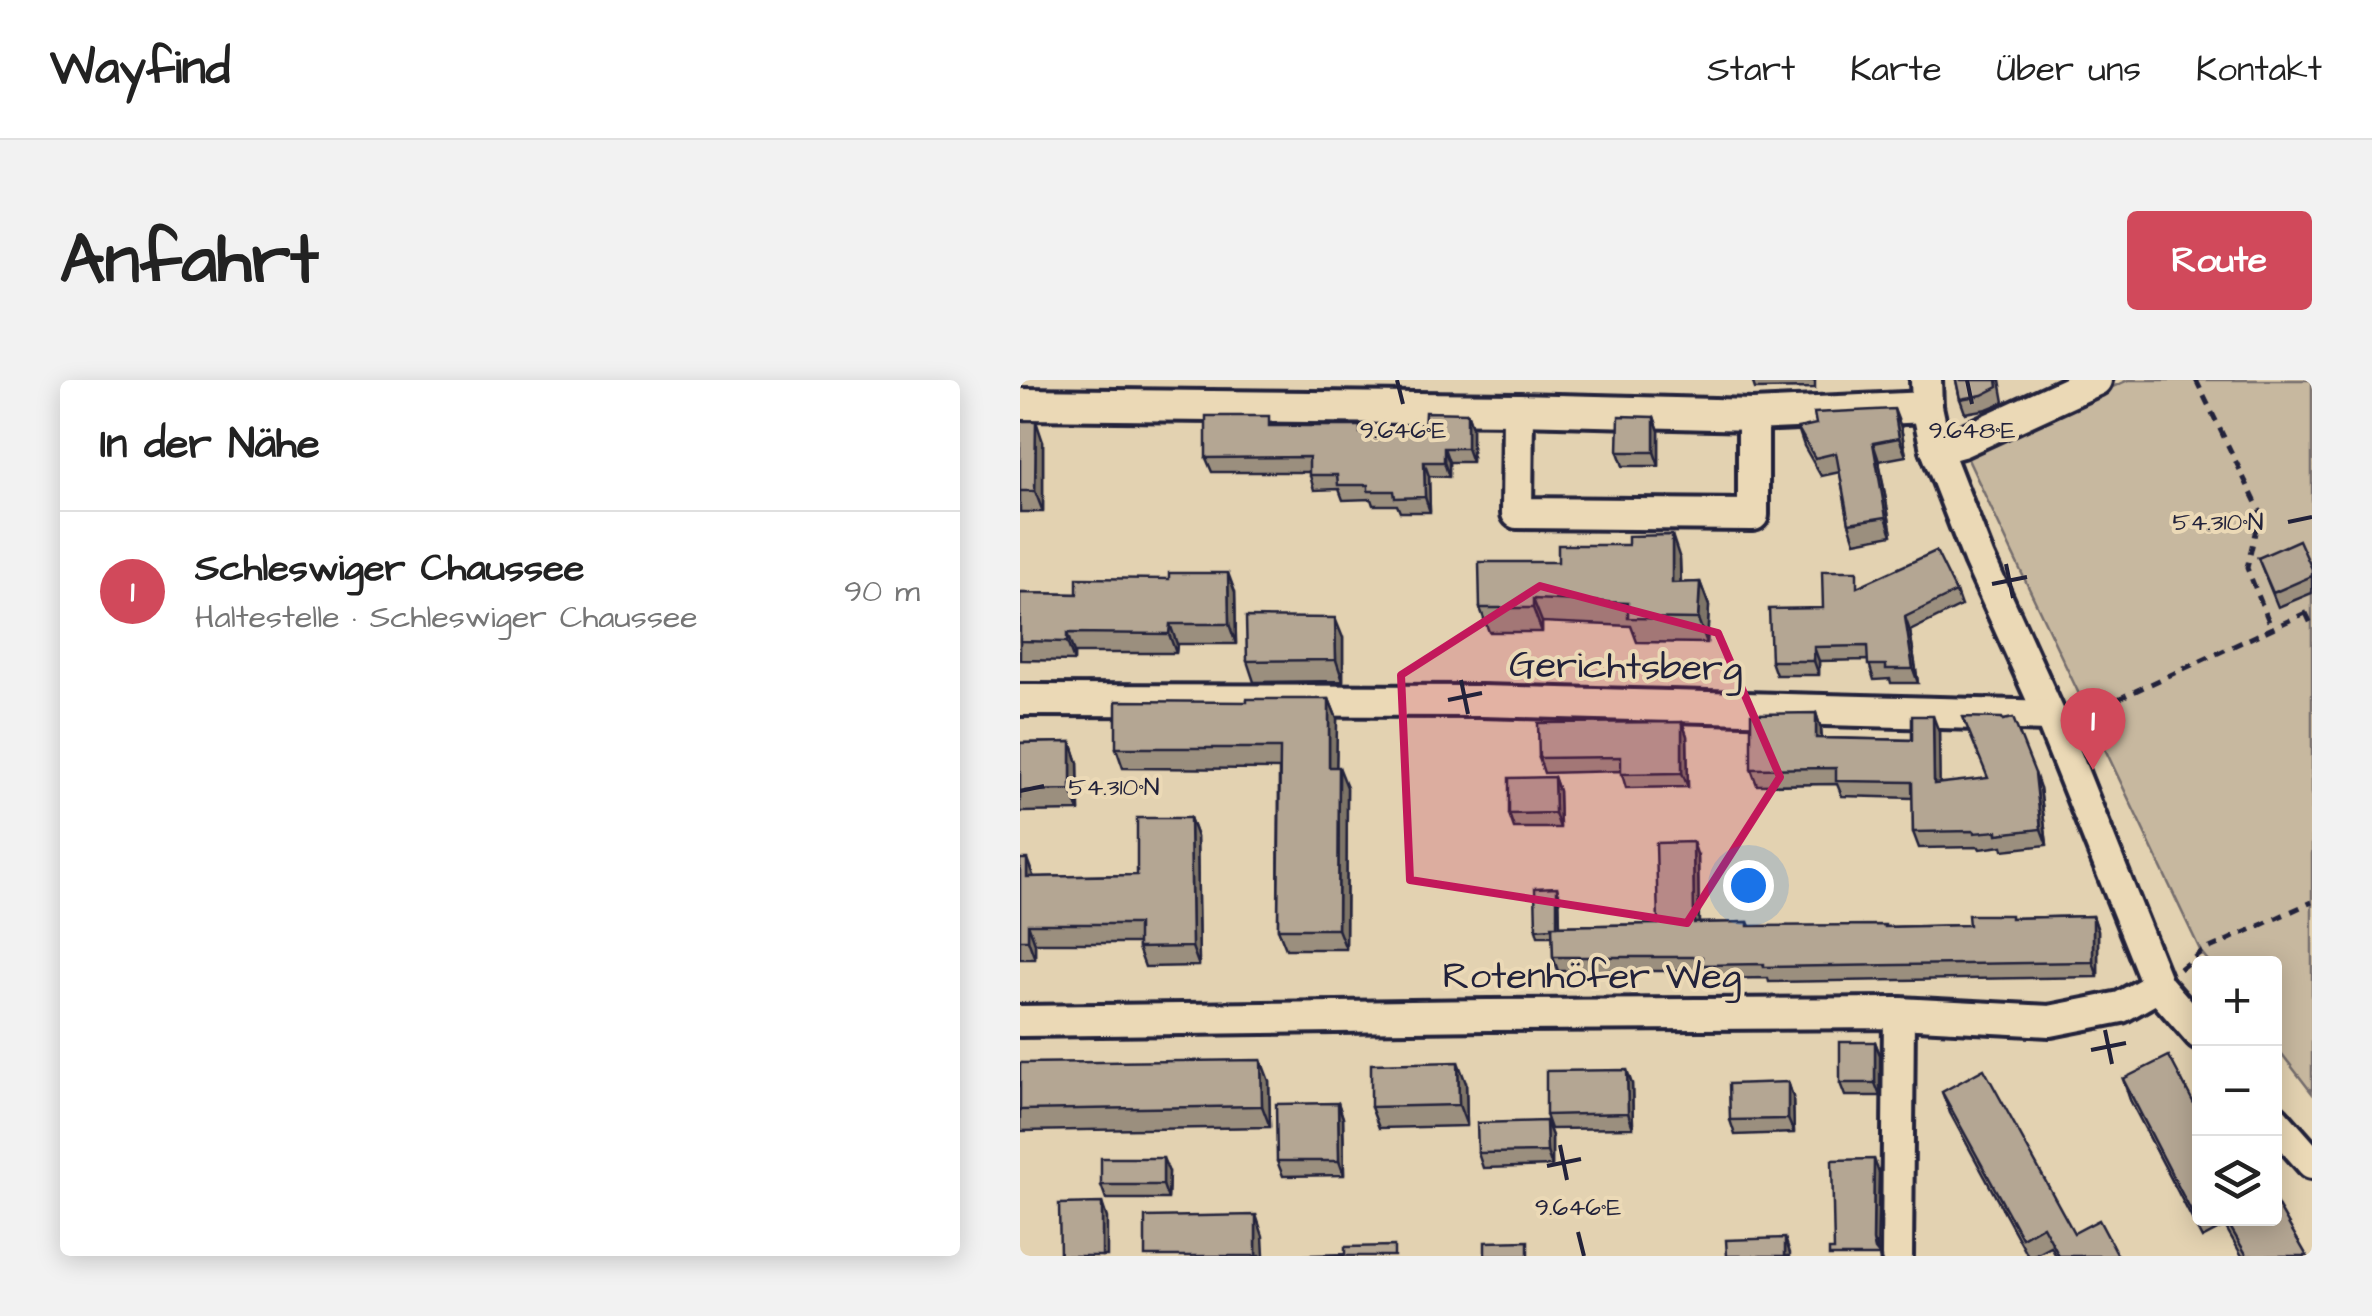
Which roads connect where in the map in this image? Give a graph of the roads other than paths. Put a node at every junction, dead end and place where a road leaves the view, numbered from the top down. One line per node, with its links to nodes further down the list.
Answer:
1 (2096, 380): 7 (street)
2 (1114, 392): 4 (street); 5 (street)
3 (1926, 393): 6 (street); 7 (street)
4 (1020, 404)
5 (1518, 409): 6 (street); 6 (street)
6 (1753, 415)
7 (1936, 450): 9 (street)
8 (1020, 700): 9 (street, Gerichtsberg)
9 (2050, 716): 10 (street)
10 (2158, 986): 11 (street, Rotenhöfer Weg); 13 (street)
11 (1899, 1013): 12 (street, Rotenhöfer Weg); 16 (street)
12 (1020, 1022)
13 (2192, 1025)
14 (2282, 1129): 15 (street)
15 (2312, 1164)
16 (1897, 1256)

